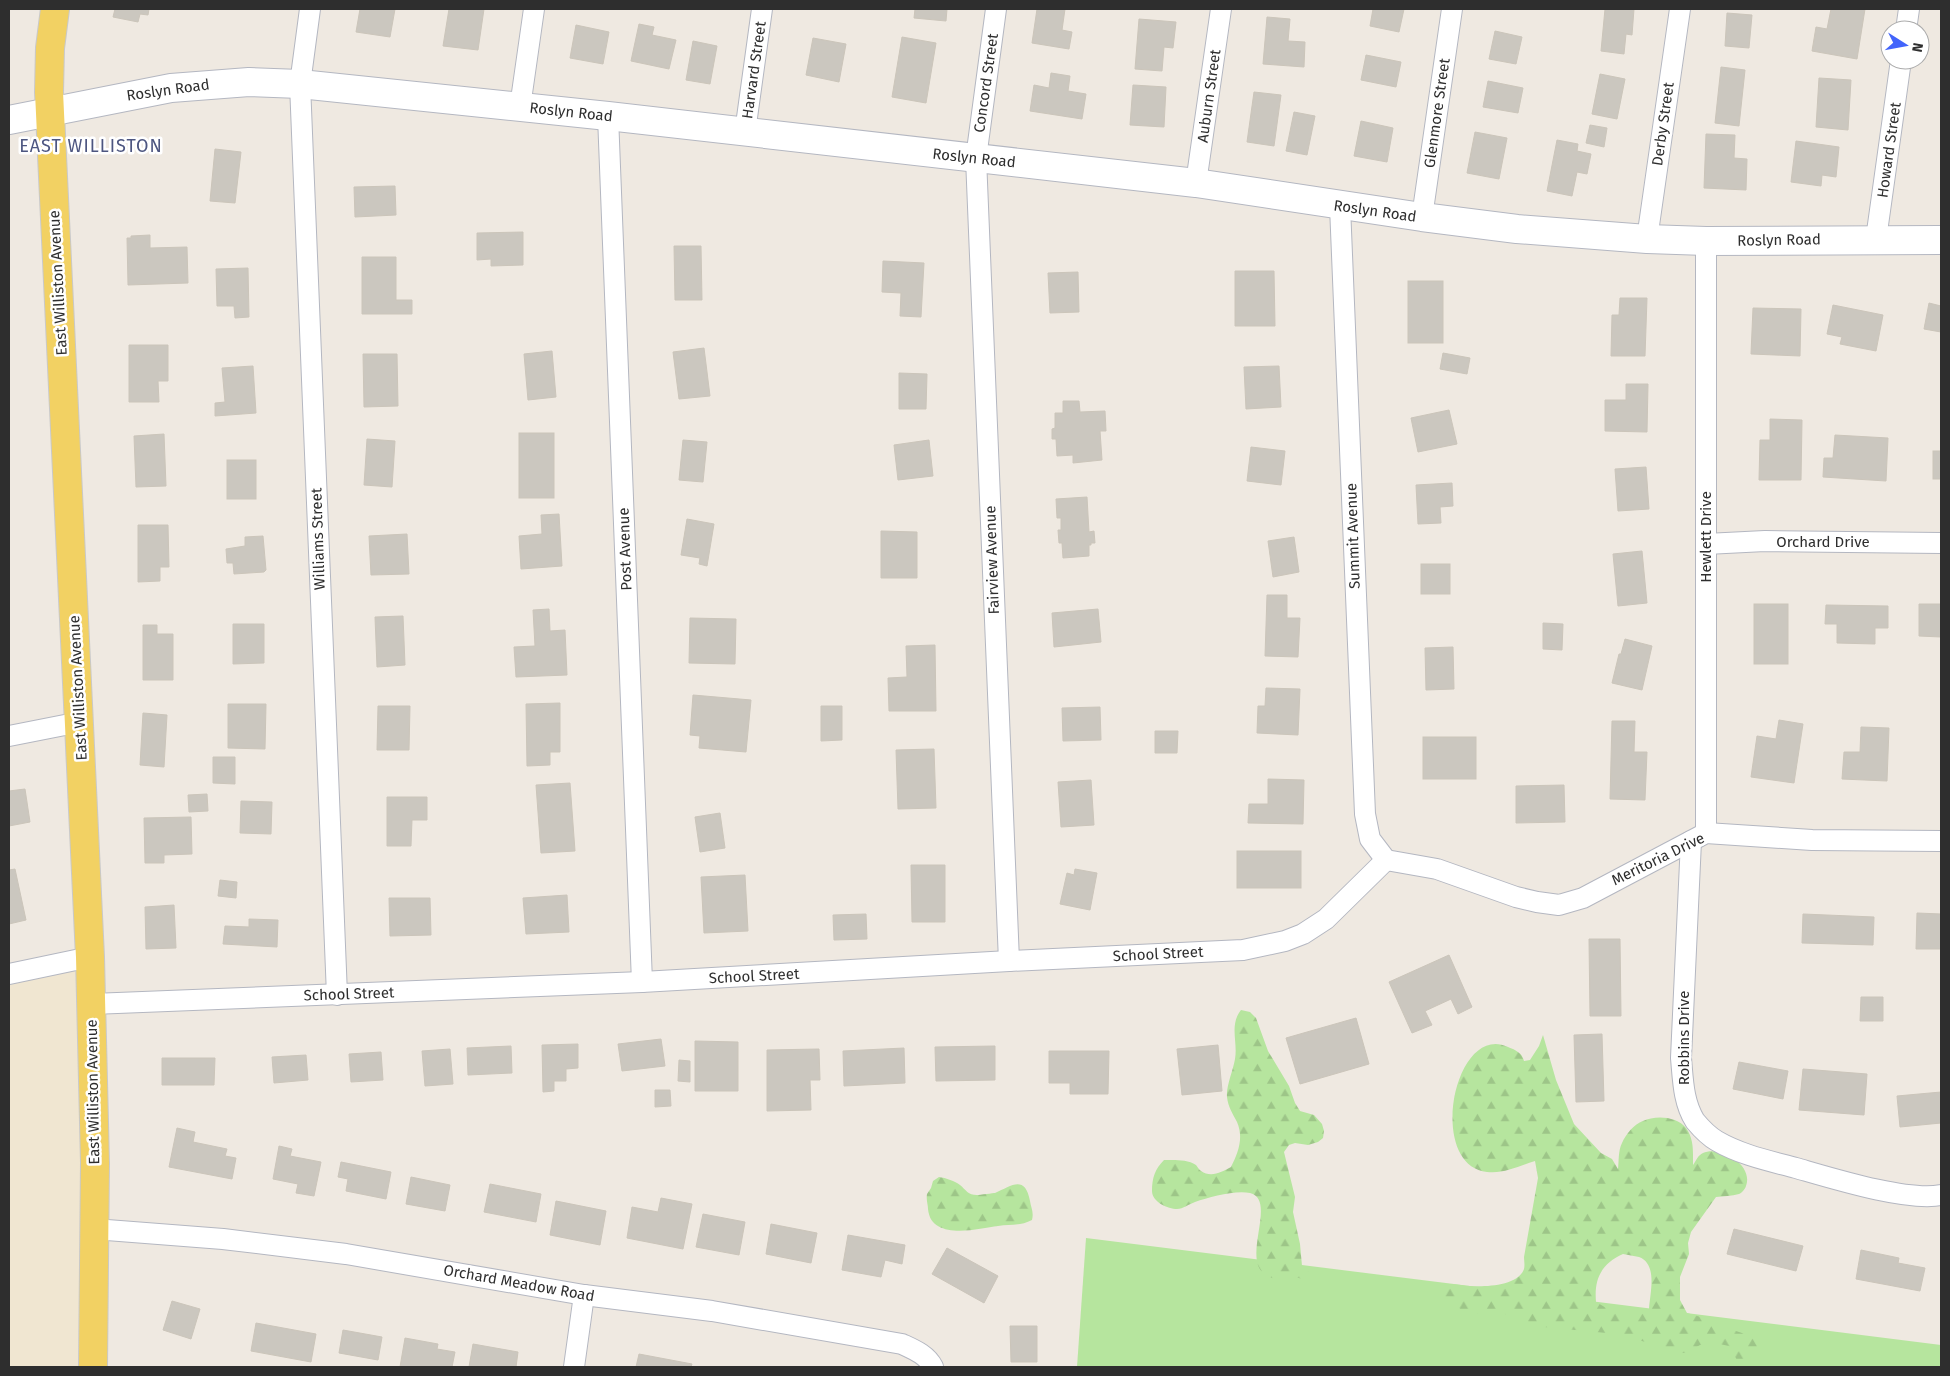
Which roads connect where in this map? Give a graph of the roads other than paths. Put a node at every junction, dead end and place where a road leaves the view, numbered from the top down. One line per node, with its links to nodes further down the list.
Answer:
1 (55, 9): 12 (main road, East Williston Avenue)
2 (310, 9): 10 (street, Williams Street)
3 (534, 9): 11 (street)
4 (762, 9): 15 (street, Harvard Street)
5 (996, 9): 16 (street, Concord Street)
6 (1221, 9): 17 (street, Auburn Street)
7 (1452, 9): 19 (street, Glenmore Street)
8 (1680, 9): 20 (street, Derby Street)
9 (1900, 70): 21 (street, Howard Street)
10 (300, 84): 11 (main road, Roslyn Road); 12 (main road, Roslyn Road); 35 (street, Williams Street)
11 (520, 107): 13 (main road, Roslyn Road)
12 (50, 112): 14 (main road, Roslyn Road); 26 (main road, East Williston Avenue)
13 (608, 116): 15 (main road, Roslyn Road); 34 (street, Post Avenue)
14 (9, 120)
15 (745, 132): 16 (main road, Roslyn Road)
16 (976, 158): 17 (main road, Roslyn Road); 32 (street, Fairview Avenue)
17 (1196, 183): 18 (main road, Roslyn Road)
18 (1340, 206): 19 (main road, Roslyn Road); 30 (street, Summit Avenue)
19 (1422, 218): 20 (main road, Roslyn Road)
20 (1647, 239): 23 (main road, Roslyn Road)
21 (1876, 239): 22 (main road, Roslyn Road); 23 (main road, Roslyn Road)
22 (1941, 240)
23 (1706, 241): 25 (street, Hewlett Drive)
24 (1941, 543): 25 (street, Orchard Drive)
25 (1706, 544): 28 (street, Hewlett Drive)
26 (80, 722): 27 (street); 31 (main road, East Williston Avenue)
27 (9, 736)
28 (1698, 837): 29 (street, Meritoria Drive); 30 (street, Meritoria Drive); 37 (street, Robbins Drive)
29 (1941, 841)
30 (1386, 860): 32 (street, School Street)
31 (90, 957): 33 (street); 36 (main road, East Williston Avenue)
32 (1009, 961): 34 (street, School Street)
33 (9, 974)
34 (642, 982): 35 (street, School Street)
35 (336, 994): 36 (street, School Street)
36 (92, 1004): 38 (main road, East Williston Avenue)
37 (1941, 1195)
38 (94, 1229): 39 (street, Orchard Meadow Road); 40 (main road, East Williston Avenue)
39 (584, 1295): 41 (street); 42 (street, Orchard Meadow Road)
40 (94, 1367)
41 (574, 1367)
42 (933, 1367)

